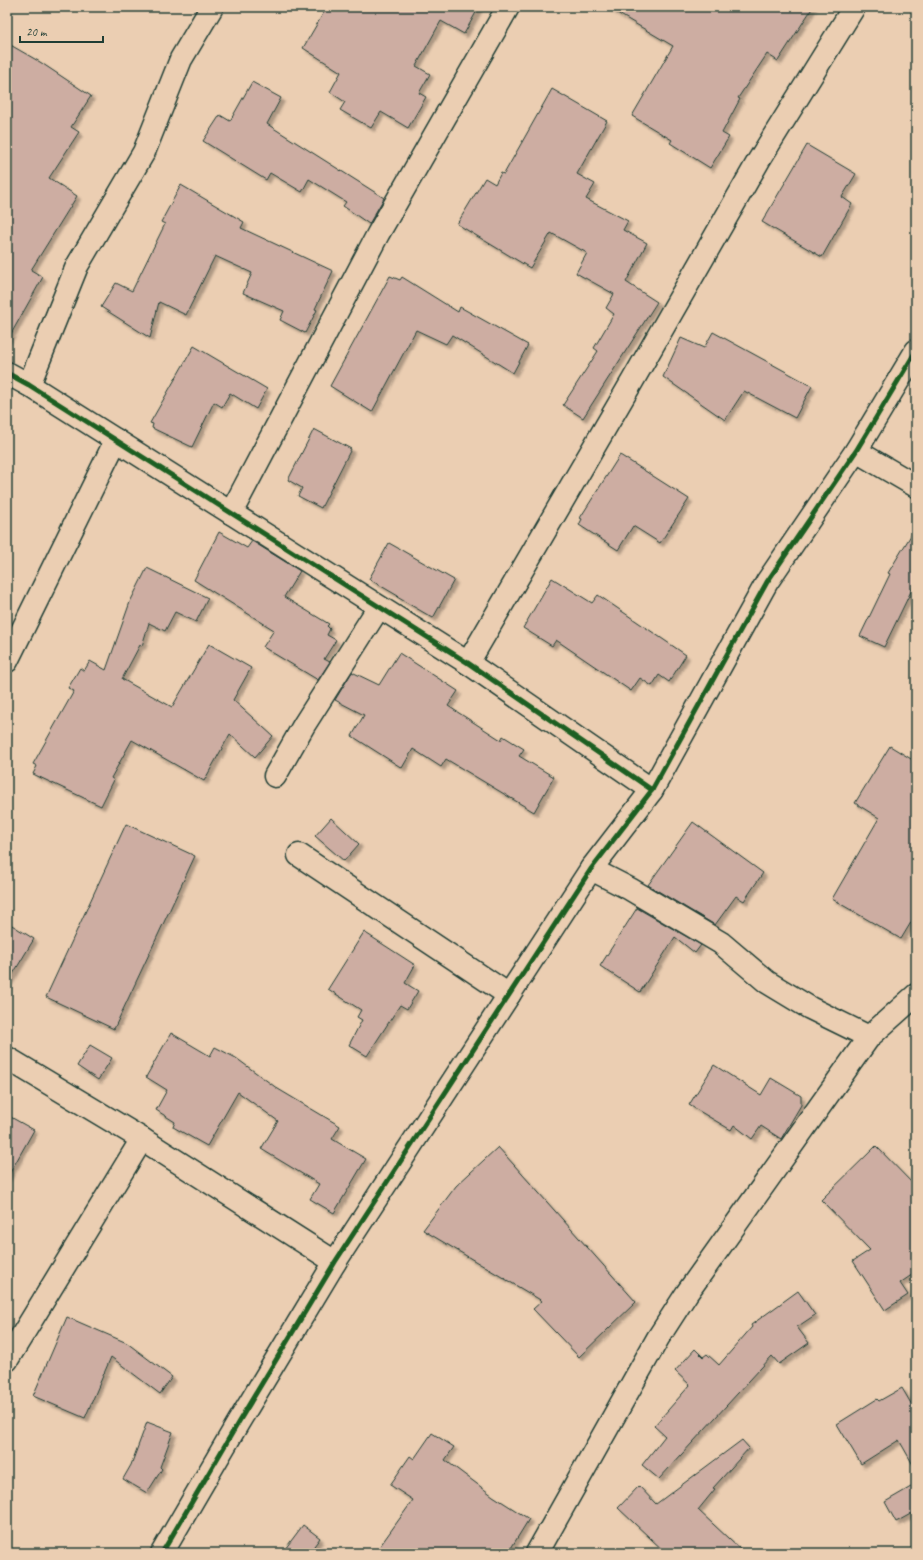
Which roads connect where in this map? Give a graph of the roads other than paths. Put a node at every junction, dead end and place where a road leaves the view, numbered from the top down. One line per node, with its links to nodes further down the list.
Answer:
1 (212, 7): 6 (street)
2 (508, 7): 10 (street)
3 (854, 7): 13 (street)
4 (916, 351): 8 (street)
5 (7, 373): 6 (street)
6 (29, 385): 7 (street)
7 (116, 440): 10 (street); 12 (street)
8 (856, 451): 9 (street); 15 (street)
9 (916, 486)
10 (231, 513): 11 (street)
11 (380, 607): 13 (street); 14 (street)
12 (7, 661)
13 (468, 663): 15 (street)
14 (275, 776)
15 (652, 790): 17 (street)
16 (299, 855): 18 (street)
17 (591, 869): 18 (street); 20 (street)
18 (509, 995): 23 (street)
19 (916, 995): 20 (street)
20 (869, 1037): 26 (street)
21 (7, 1058): 22 (street)
22 (142, 1139): 23 (street); 24 (street)
23 (335, 1262): 25 (street)
24 (7, 1360)
25 (162, 1553)
26 (537, 1553)

